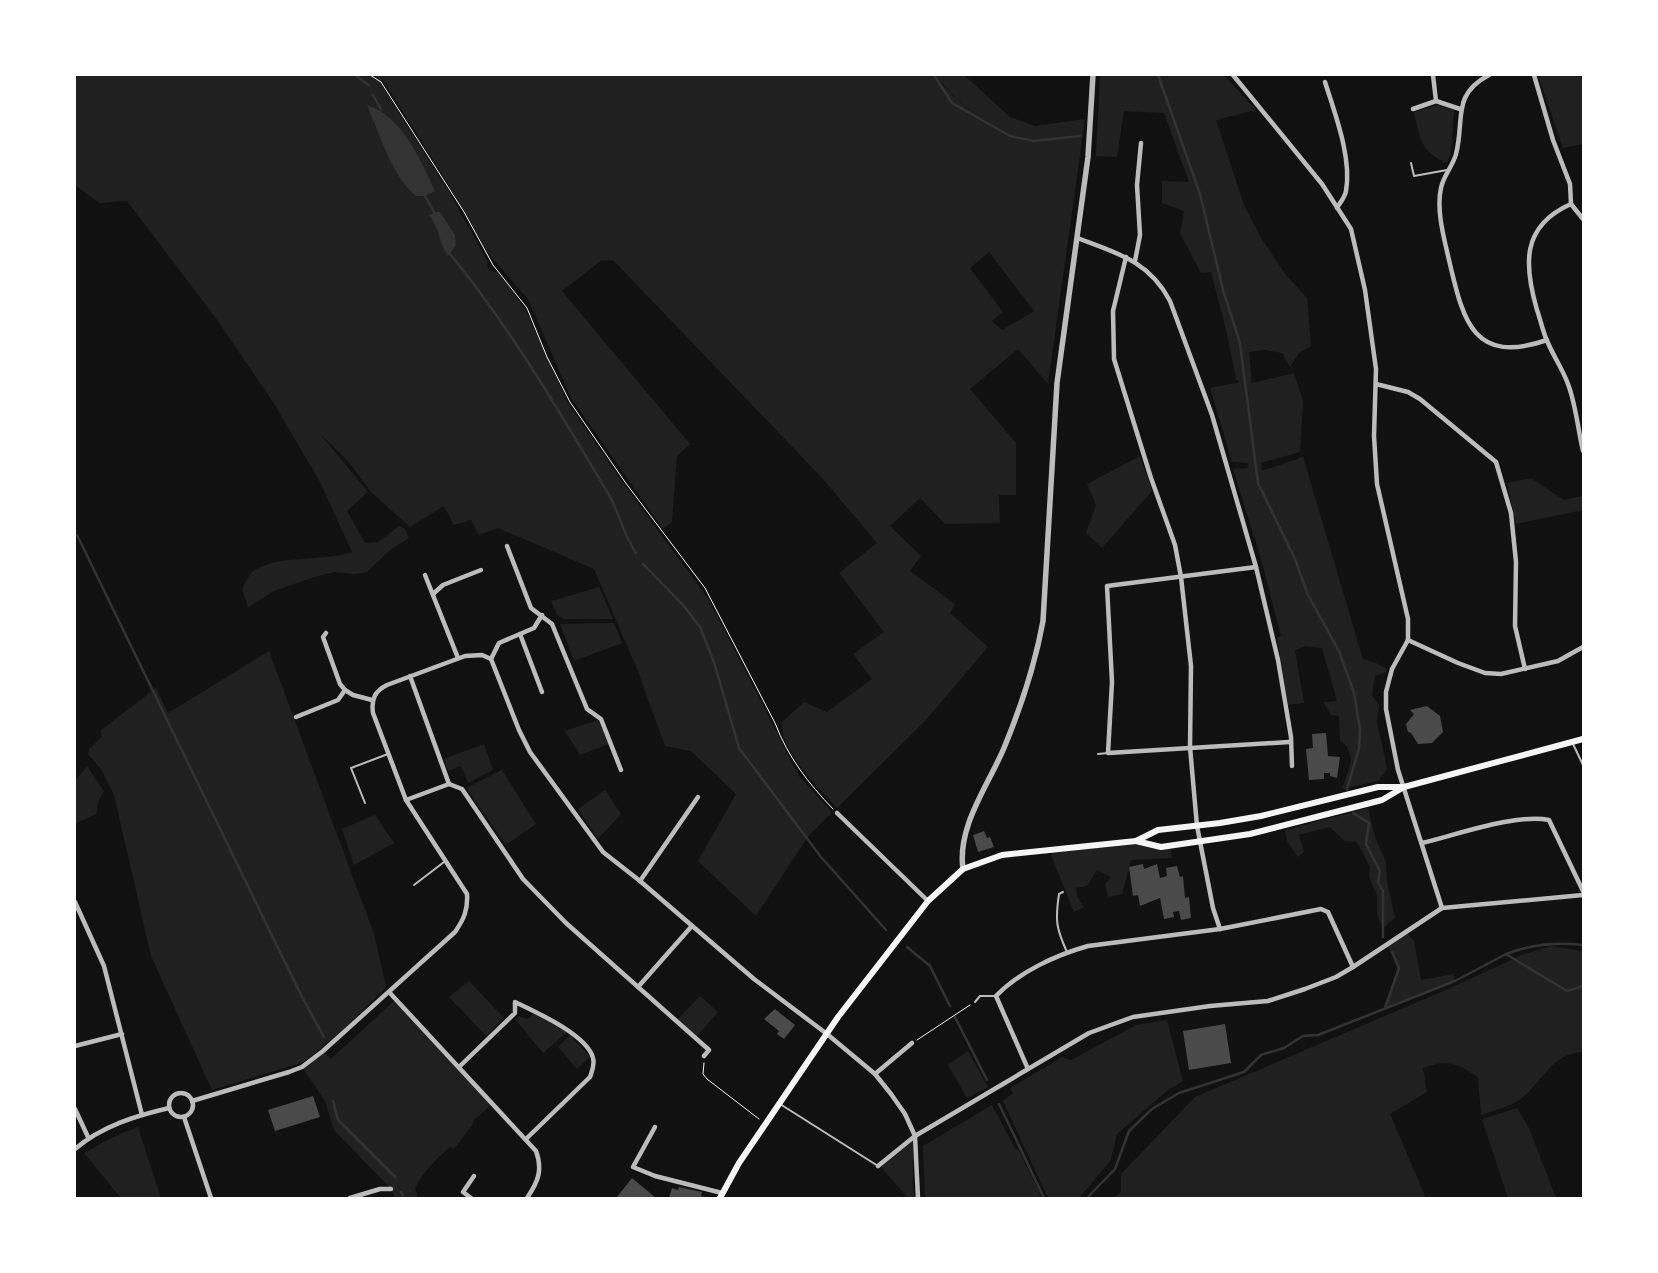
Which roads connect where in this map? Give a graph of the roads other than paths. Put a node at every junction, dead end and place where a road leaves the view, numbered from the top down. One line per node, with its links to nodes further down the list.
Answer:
1 (1092, 75): 16 (street)
2 (1233, 75): 14 (street)
3 (1432, 75): 7 (street)
4 (1489, 75): 9 (street)
5 (1534, 75): 13 (street)
6 (1324, 82): 14 (street)
7 (1436, 101): 8 (street); 9 (street)
8 (1413, 109)
9 (1460, 109): 12 (street)
10 (1141, 143): 18 (street)
11 (1411, 163): 12 (lane)
12 (1449, 169): 19 (street)
13 (1571, 204): 15 (street); 19 (street)
14 (1338, 208): 20 (street)
15 (1583, 220)
16 (1077, 238): 17 (street); 62 (street)
17 (1126, 257): 18 (street); 26 (street)
18 (1135, 261): 23 (street)
19 (1547, 340): 21 (street)
20 (1376, 384): 31 (street); 35 (street)
21 (1583, 452)
22 (507, 546): 28 (street)
23 (1256, 567): 26 (street); 42 (street)
24 (481, 570): 27 (street)
25 (425, 575): 27 (street)
26 (1181, 577): 44 (street); 45 (street)
27 (432, 594): 33 (street)
28 (542, 615): 30 (street); 50 (street)
29 (326, 633): 37 (street)
30 (520, 634): 34 (street); 38 (street)
31 (1408, 640): 35 (street); 52 (street)
32 (1583, 647): 35 (street)
33 (458, 658): 34 (street); 36 (street)
34 (491, 659): 63 (street)
35 (1525, 669)
36 (410, 676): 39 (street); 51 (street)
37 (345, 690): 39 (street); 40 (street)
38 (542, 692)
39 (372, 700): 46 (street)
40 (296, 716)
41 (1583, 739): 43 (main road)
42 (1289, 742): 44 (street); 49 (street)
43 (1572, 742): 48 (lane); 52 (main road)
44 (1190, 748): 45 (street); 57 (street)
45 (1108, 753): 47 (lane)
46 (388, 754): 54 (street); 55 (lane)
47 (1098, 754)
48 (1583, 765)
49 (1292, 766)
50 (621, 770)
51 (449, 784): 54 (street); 75 (street)
52 (1404, 787): 57 (main road); 59 (main road); 60 (street)
53 (698, 797): 63 (street)
54 (406, 800): 61 (street)
55 (365, 803)
56 (837, 813): 68 (street)
57 (1198, 826): 58 (main road); 59 (street)
58 (1136, 841): 59 (main road); 62 (main road)
59 (1200, 843): 72 (street)
60 (1422, 843): 65 (street); 70 (street)
61 (446, 861): 64 (lane); 76 (street)
62 (963, 869): 68 (main road)
63 (640, 881): 71 (street)
64 (414, 885)
65 (1583, 891)
66 (1063, 892): 73 (lane)
67 (1583, 895): 70 (street)
68 (928, 901): 80 (main road)
69 (75, 902): 79 (street)
70 (1442, 908): 74 (street)
71 (691, 927): 75 (street); 80 (street)
72 (1220, 929): 73 (street); 74 (street)
73 (1067, 952): 77 (street)
74 (1353, 967): 85 (street)
75 (638, 987): 83 (street)
76 (389, 992): 84 (street); 87 (street)
77 (996, 996): 78 (lane); 85 (street)
78 (975, 1002)
79 (122, 1034): 82 (street); 92 (street)
80 (827, 1034): 86 (street); 89 (main road)
81 (912, 1043): 86 (street)
82 (75, 1046)
83 (704, 1056)
84 (459, 1067): 98 (street); 98 (street)
85 (1028, 1069): 96 (street)
86 (875, 1074): 96 (street)
87 (192, 1102): 90 (street); 94 (street)
88 (75, 1103): 93 (street)
89 (780, 1103): 100 (lane); 103 (main road)
90 (169, 1108): 92 (street); 94 (street)
91 (75, 1109): 93 (street)
92 (142, 1115): 97 (street)
93 (78, 1116): 97 (street)
94 (184, 1117): 104 (street)
95 (655, 1126): 103 (street)
96 (915, 1136): 100 (street); 108 (street)
97 (88, 1137): 99 (street)
98 (527, 1138): 107 (street)
99 (75, 1149)
100 (878, 1166)
101 (474, 1176): 106 (street)
102 (391, 1189): 105 (street)
103 (721, 1196)
104 (210, 1198)
105 (350, 1198)
106 (471, 1198)
107 (526, 1198)
108 (918, 1198)

